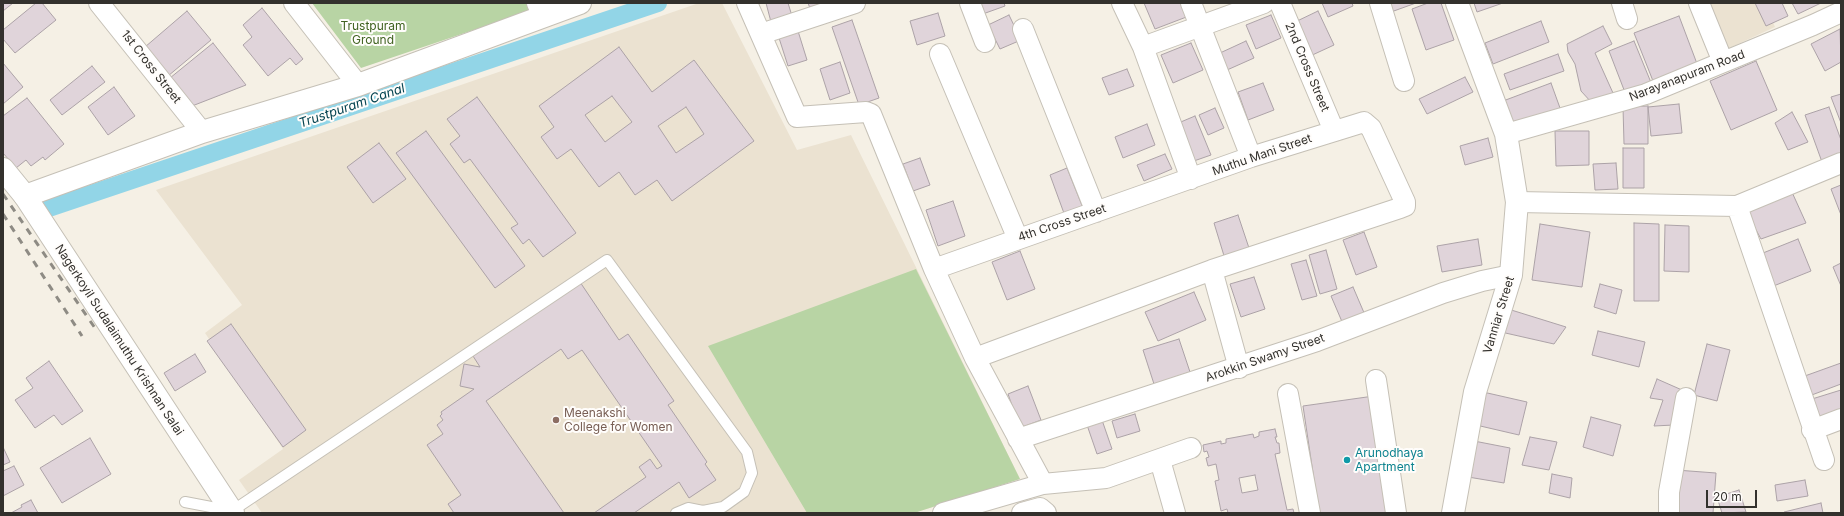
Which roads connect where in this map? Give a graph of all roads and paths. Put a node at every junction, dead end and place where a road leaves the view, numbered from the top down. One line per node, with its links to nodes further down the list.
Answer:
1 (99, 3): 26 (street, 1st Cross Street)
2 (294, 3): 24 (street)
3 (580, 3): 14 (street)
4 (855, 3): 18 (street)
5 (970, 3): 19 (street)
6 (1122, 3): 20 (street)
7 (1191, 3): 16 (street)
8 (1264, 3): 16 (street)
9 (1280, 3): 25 (street, 2nd Cross Street)
10 (1380, 3): 23 (street)
11 (1457, 3): 27 (street, Vanniar Street)
12 (1699, 3): 22 (street)
13 (748, 7): 18 (street)
14 (540, 10): 24 (street)
15 (1841, 12): 22 (street, Narayanapuram Road)
16 (1202, 27): 20 (street); 28 (street)
17 (1023, 29): 35 (street)
18 (761, 34): 37 (street)
19 (986, 42)
20 (1143, 47): 31 (street)
21 (940, 54): 36 (street)
22 (1723, 62): 27 (street, Narayanapuram Road)
23 (1404, 80)
24 (358, 85): 26 (street)
25 (1334, 131): 28 (street, Muthu Mani Street); 38 (street, Muthu Mani Street)
26 (202, 132): 32 (street)
27 (1506, 134): 33 (street, Vanniar Street)
28 (1251, 157): 31 (street, Muthu Mani Street)
29 (1841, 163): 34 (street)
30 (3, 169): 32 (street, Nagerkoyil Sudalaimuthu Krishnan Salai)
31 (1191, 179): 35 (street, 4th Cross Street)
32 (25, 196): 54 (street, Nagerkoyil Sudalaimuthu Krishnan Salai)
33 (1517, 202): 34 (street); 39 (street, Vanniar Street)
34 (1737, 206): 46 (street)
35 (1096, 212): 36 (street, 4th Cross Street)
36 (1018, 239): 37 (street, 4th Cross Street)
37 (934, 269): 40 (street)
38 (1212, 270): 40 (street); 41 (street)
39 (1511, 275): 41 (street, Arokkin Swamy Street); 62 (street, Vanniar Street)
40 (975, 358): 47 (street)
41 (1239, 368): 47 (street, Arokkin Swamy Street)
42 (1376, 380): 61 (street)
43 (1288, 394): 60 (street)
44 (1686, 398): 63 (street)
45 (1841, 419): 46 (street)
46 (1812, 430): 50 (street)
47 (1018, 439): 51 (street)
48 (1191, 448): 49 (street)
49 (1160, 460): 51 (street); 59 (street)
50 (1824, 460)
51 (1043, 484): 53 (street)
52 (185, 502): 54 (lane)
53 (998, 506): 56 (street)
54 (232, 512): 55 (lane)
55 (676, 513)
56 (943, 513)
57 (1022, 513): 58 (street)
58 (1046, 513)
59 (1175, 513)
60 (1310, 513)
61 (1396, 513)
62 (1453, 513)
63 (1669, 513)

